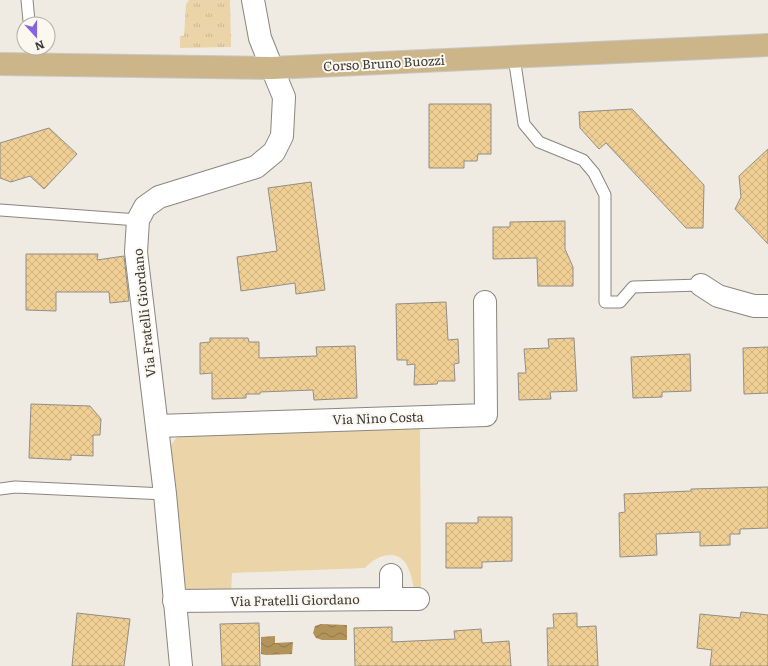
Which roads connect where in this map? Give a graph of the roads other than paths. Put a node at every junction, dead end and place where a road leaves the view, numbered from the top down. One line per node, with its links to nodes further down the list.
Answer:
1 (27, 0): 3 (lane)
2 (253, 0): 7 (street)
3 (29, 16)
4 (768, 45): 5 (main road, Corso Bruno Buozzi)
5 (514, 57): 7 (main road, Corso Bruno Buozzi); 10 (lane)
6 (0, 64): 7 (main road, Corso Bruno Buozzi)
7 (272, 68): 9 (street)
8 (0, 210): 9 (lane)
9 (138, 220): 13 (street, Via Fratelli Giordano)
10 (701, 285): 12 (street)
11 (485, 302): 13 (street, Via Nino Costa)
12 (768, 306)
13 (157, 426): 15 (street, Via Fratelli Giordano)
14 (0, 489): 15 (lane)
15 (165, 494): 19 (street, Via Fratelli Giordano)
16 (391, 575): 17 (street)
17 (391, 599): 18 (street, Via Fratelli Giordano); 19 (street, Via Fratelli Giordano)
18 (418, 599)
19 (174, 601): 20 (street, Via Fratelli Giordano)
20 (181, 666)

